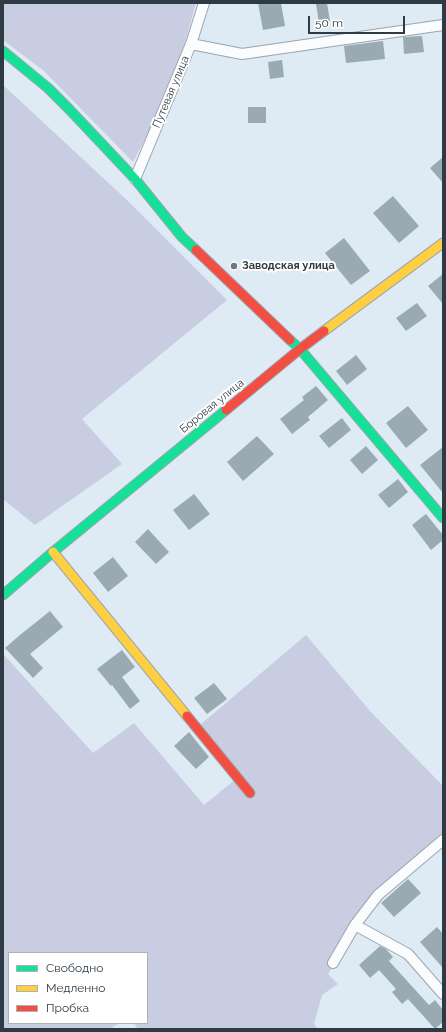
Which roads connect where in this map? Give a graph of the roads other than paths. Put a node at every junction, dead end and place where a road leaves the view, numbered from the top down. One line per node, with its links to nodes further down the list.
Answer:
1 (204, 3): 3 (street, Путевая улица)
2 (443, 24): 3 (street)
3 (191, 44): 5 (street, Путевая улица)
4 (3, 51): 5 (street)
5 (135, 179): 7 (street)
6 (443, 243): 7 (street, Боровая улица)
7 (300, 349): 8 (street); 9 (street, Боровая улица)
8 (443, 518)
9 (53, 552): 10 (street, Боровая улица); 11 (street)
10 (3, 596)
11 (250, 793)
12 (443, 840): 13 (street)
13 (355, 925): 14 (street); 15 (street)
14 (333, 963)
15 (443, 994)

